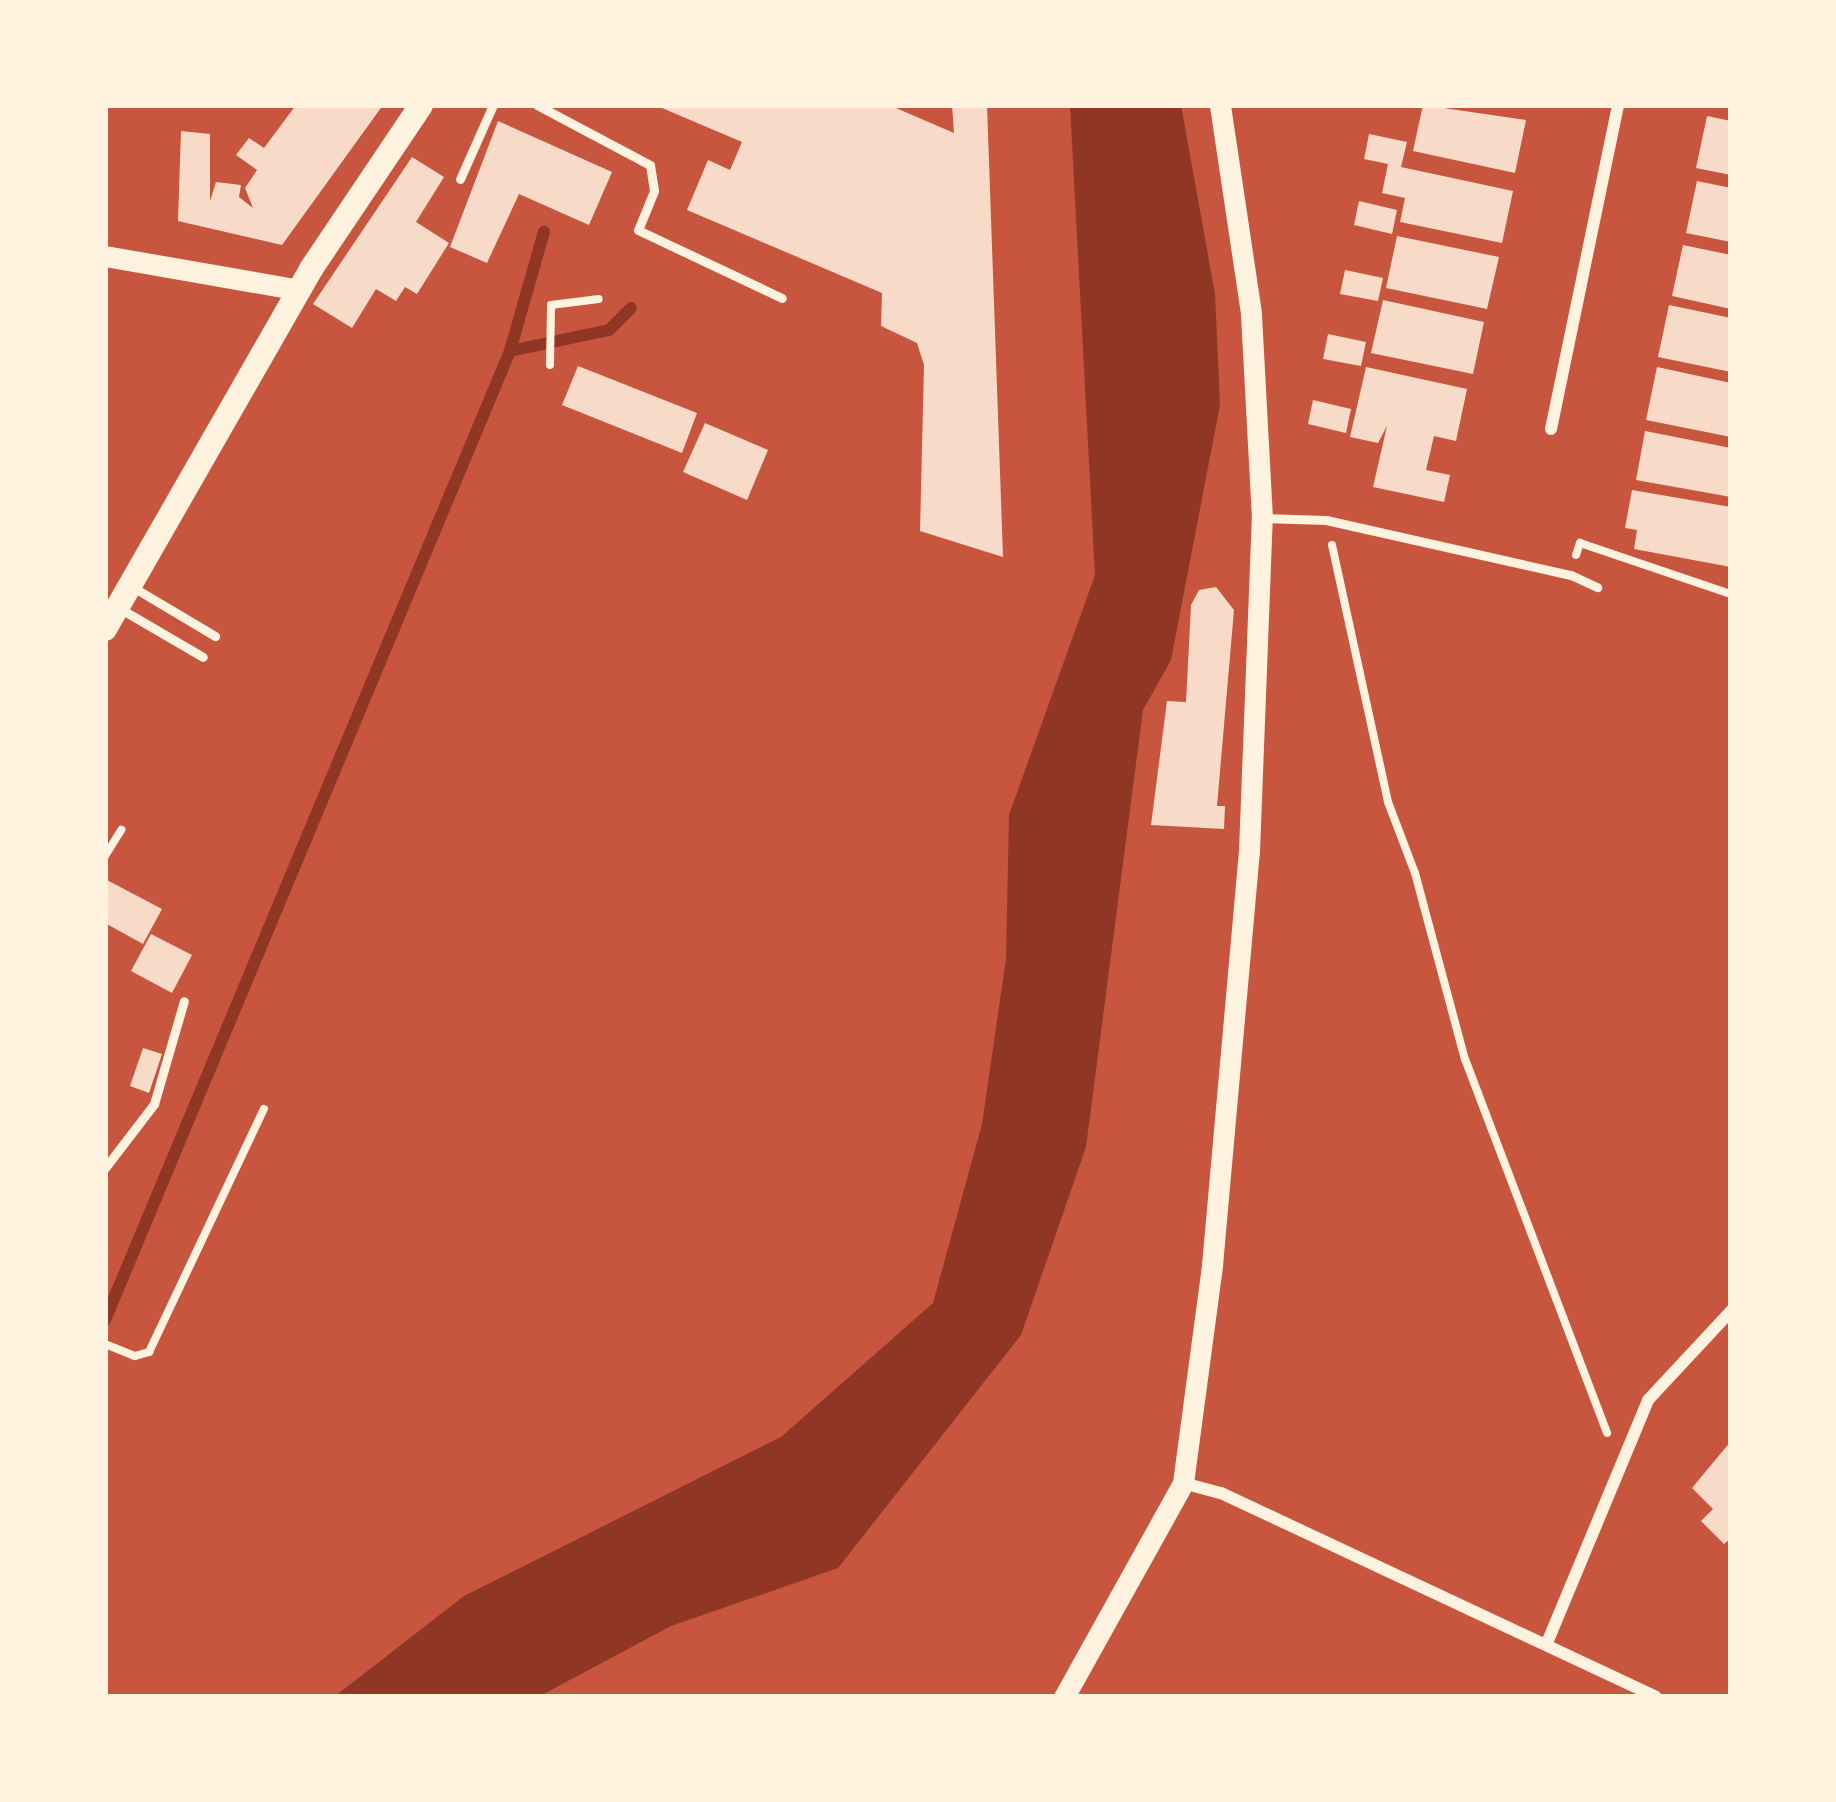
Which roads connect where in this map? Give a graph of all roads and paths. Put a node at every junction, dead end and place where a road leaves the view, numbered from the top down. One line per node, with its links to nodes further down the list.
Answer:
1 (421, 105): 8 (main road)
2 (493, 105): 6 (lane)
3 (537, 105): 9 (lane)
4 (1220, 105): 13 (street)
5 (1618, 105): 12 (street)
6 (460, 179)
7 (105, 256): 8 (street)
8 (305, 280): 18 (main road)
9 (782, 298)
10 (599, 299): 11 (path)
11 (550, 365)
12 (1551, 429)
13 (1262, 518): 14 (lane); 29 (street)
14 (1326, 520): 15 (lane); 28 (path)
15 (1571, 574): 16 (lane); 17 (path)
16 (1597, 587)
17 (1731, 594)
18 (118, 608): 19 (lane); 20 (lane)
19 (215, 636)
20 (202, 657)
21 (121, 830): 22 (path)
22 (105, 856)
23 (184, 1001): 25 (lane)
24 (264, 1108): 27 (path)
25 (105, 1168)
26 (1731, 1311): 28 (street)
27 (105, 1344)
28 (1626, 1453): 30 (street)
29 (1183, 1484): 30 (street); 31 (street)
30 (1546, 1643): 32 (street)
31 (1064, 1697)
32 (1656, 1697)

